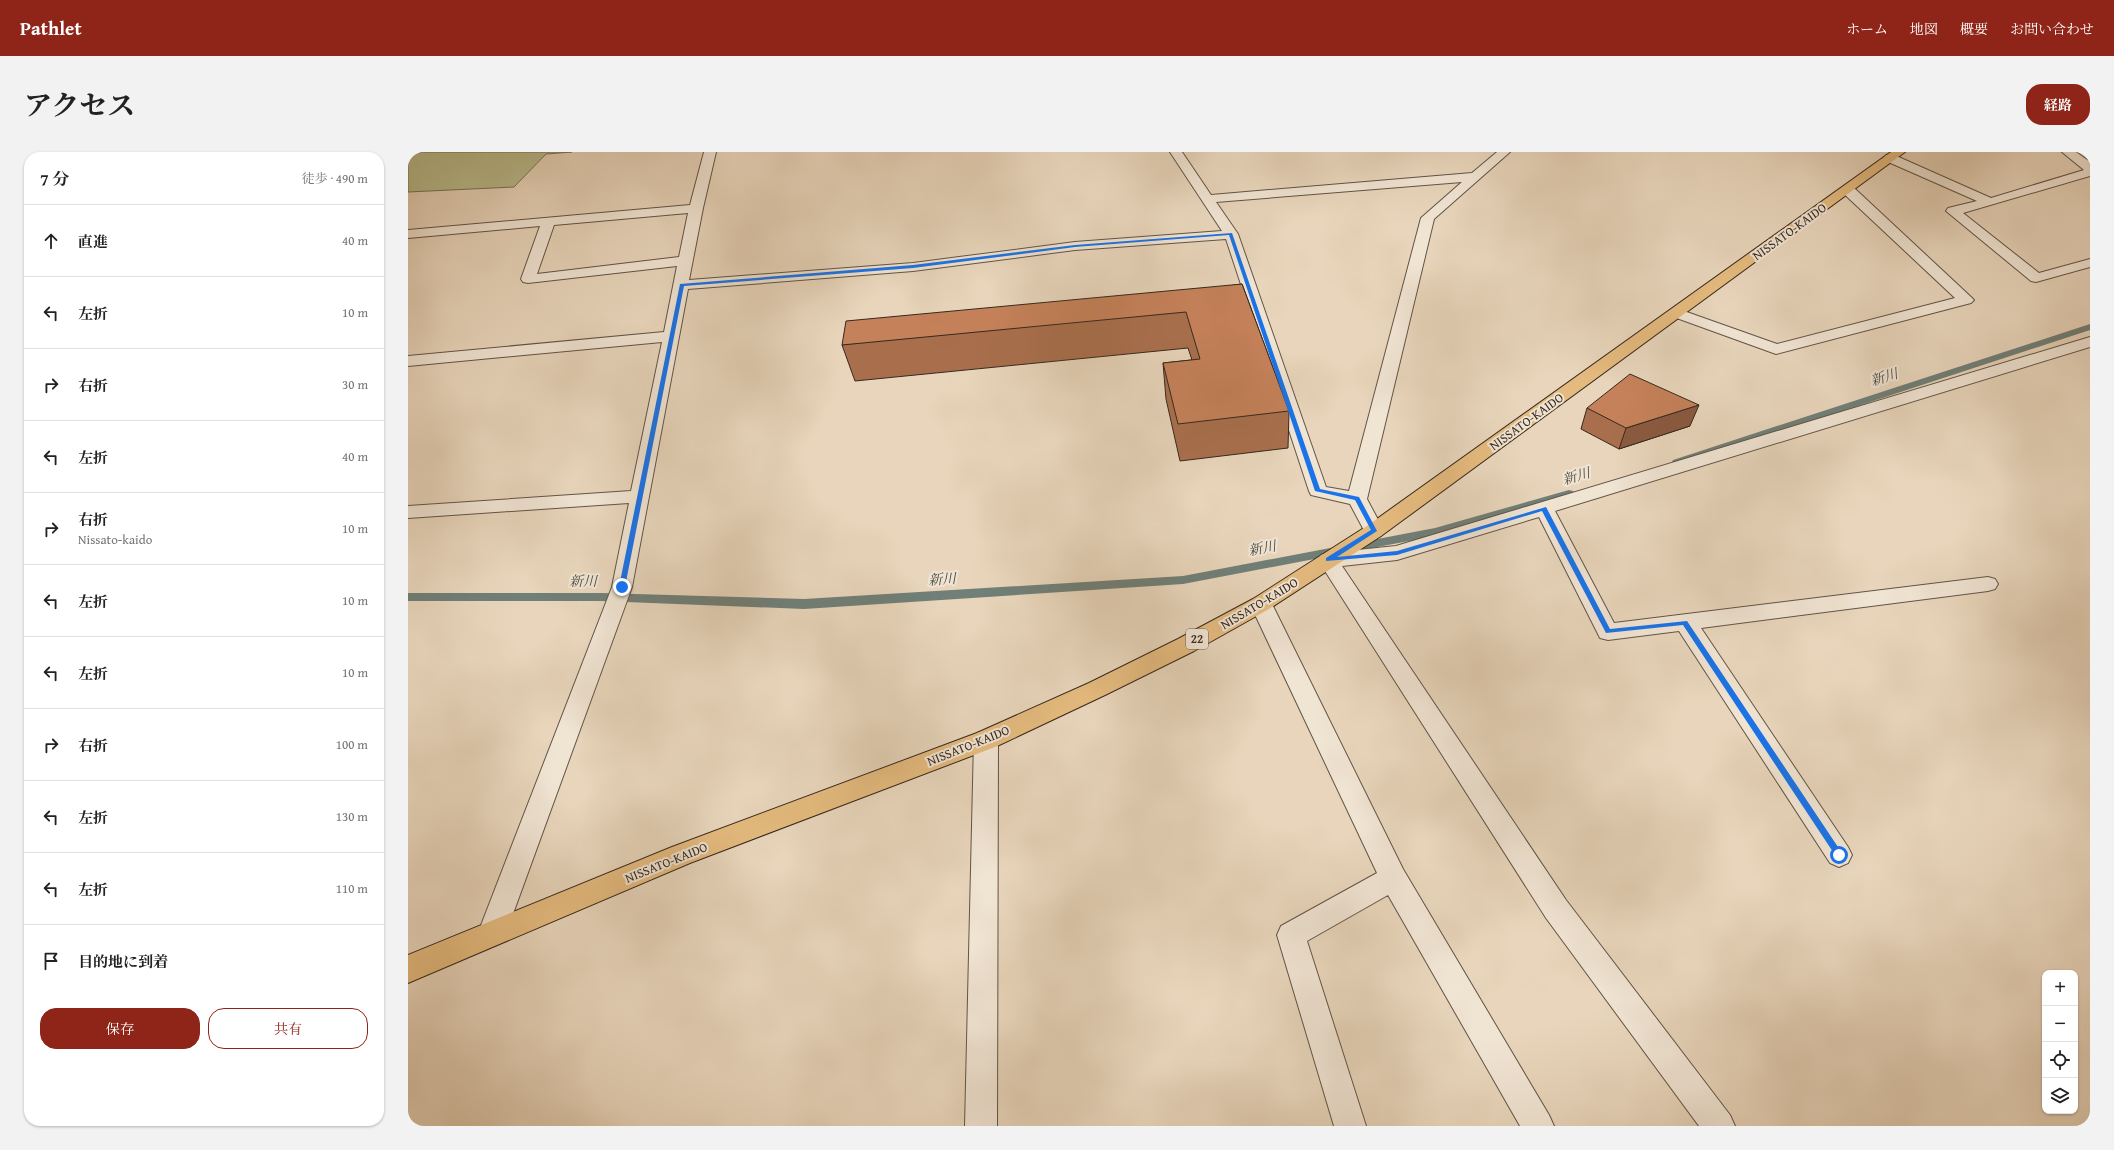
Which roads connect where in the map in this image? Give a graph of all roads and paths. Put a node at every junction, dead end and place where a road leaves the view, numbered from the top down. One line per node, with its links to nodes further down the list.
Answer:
1 (1176, 152): 10 (street)
2 (1504, 152): 8 (street)
3 (2068, 152): 6 (street)
4 (713, 153): 12 (street)
5 (1894, 155): 9 (main road, NISSATO-KAIDO / 22); 11 (street)
6 (2090, 168)
7 (2090, 172): 11 (street)
8 (1475, 177): 10 (street); 24 (street)
9 (1847, 189): 19 (main road, NISSATO-KAIDO / 22); 19 (street)
10 (1206, 199): 15 (street)
11 (1990, 202): 17 (street)
12 (696, 208): 13 (street); 16 (street)
13 (549, 220): 14 (street); 16 (street)
14 (408, 234)
15 (1231, 234): 18 (street); 24 (street)
16 (686, 261): 18 (street)
17 (2090, 263)
18 (682, 285): 20 (street)
19 (1676, 313): 27 (main road, NISSATO-KAIDO / 22)
20 (672, 336): 22 (street); 23 (street)
21 (2090, 342): 25 (street)
22 (408, 361)
23 (641, 496): 26 (street); 35 (street)
24 (1357, 499): 27 (street)
25 (1544, 508): 28 (street); 31 (street)
26 (408, 512)
27 (1374, 531): 28 (main road, NISSATO-KAIDO / 22)
28 (1328, 560): 30 (main road, NISSATO-KAIDO / 22); 40 (street)
29 (1988, 584): 31 (street)
30 (1261, 604): 32 (main road, NISSATO-KAIDO / 22); 34 (street)
31 (1685, 622): 33 (street)
32 (986, 740): 35 (main road, NISSATO-KAIDO / 22); 37 (street)
33 (1839, 855)
34 (1393, 878): 38 (street); 39 (street)
35 (492, 933): 36 (main road, NISSATO-KAIDO / 22)
36 (408, 969)
37 (981, 1126)
38 (1350, 1126)
39 (1538, 1126)
40 (1719, 1126)

